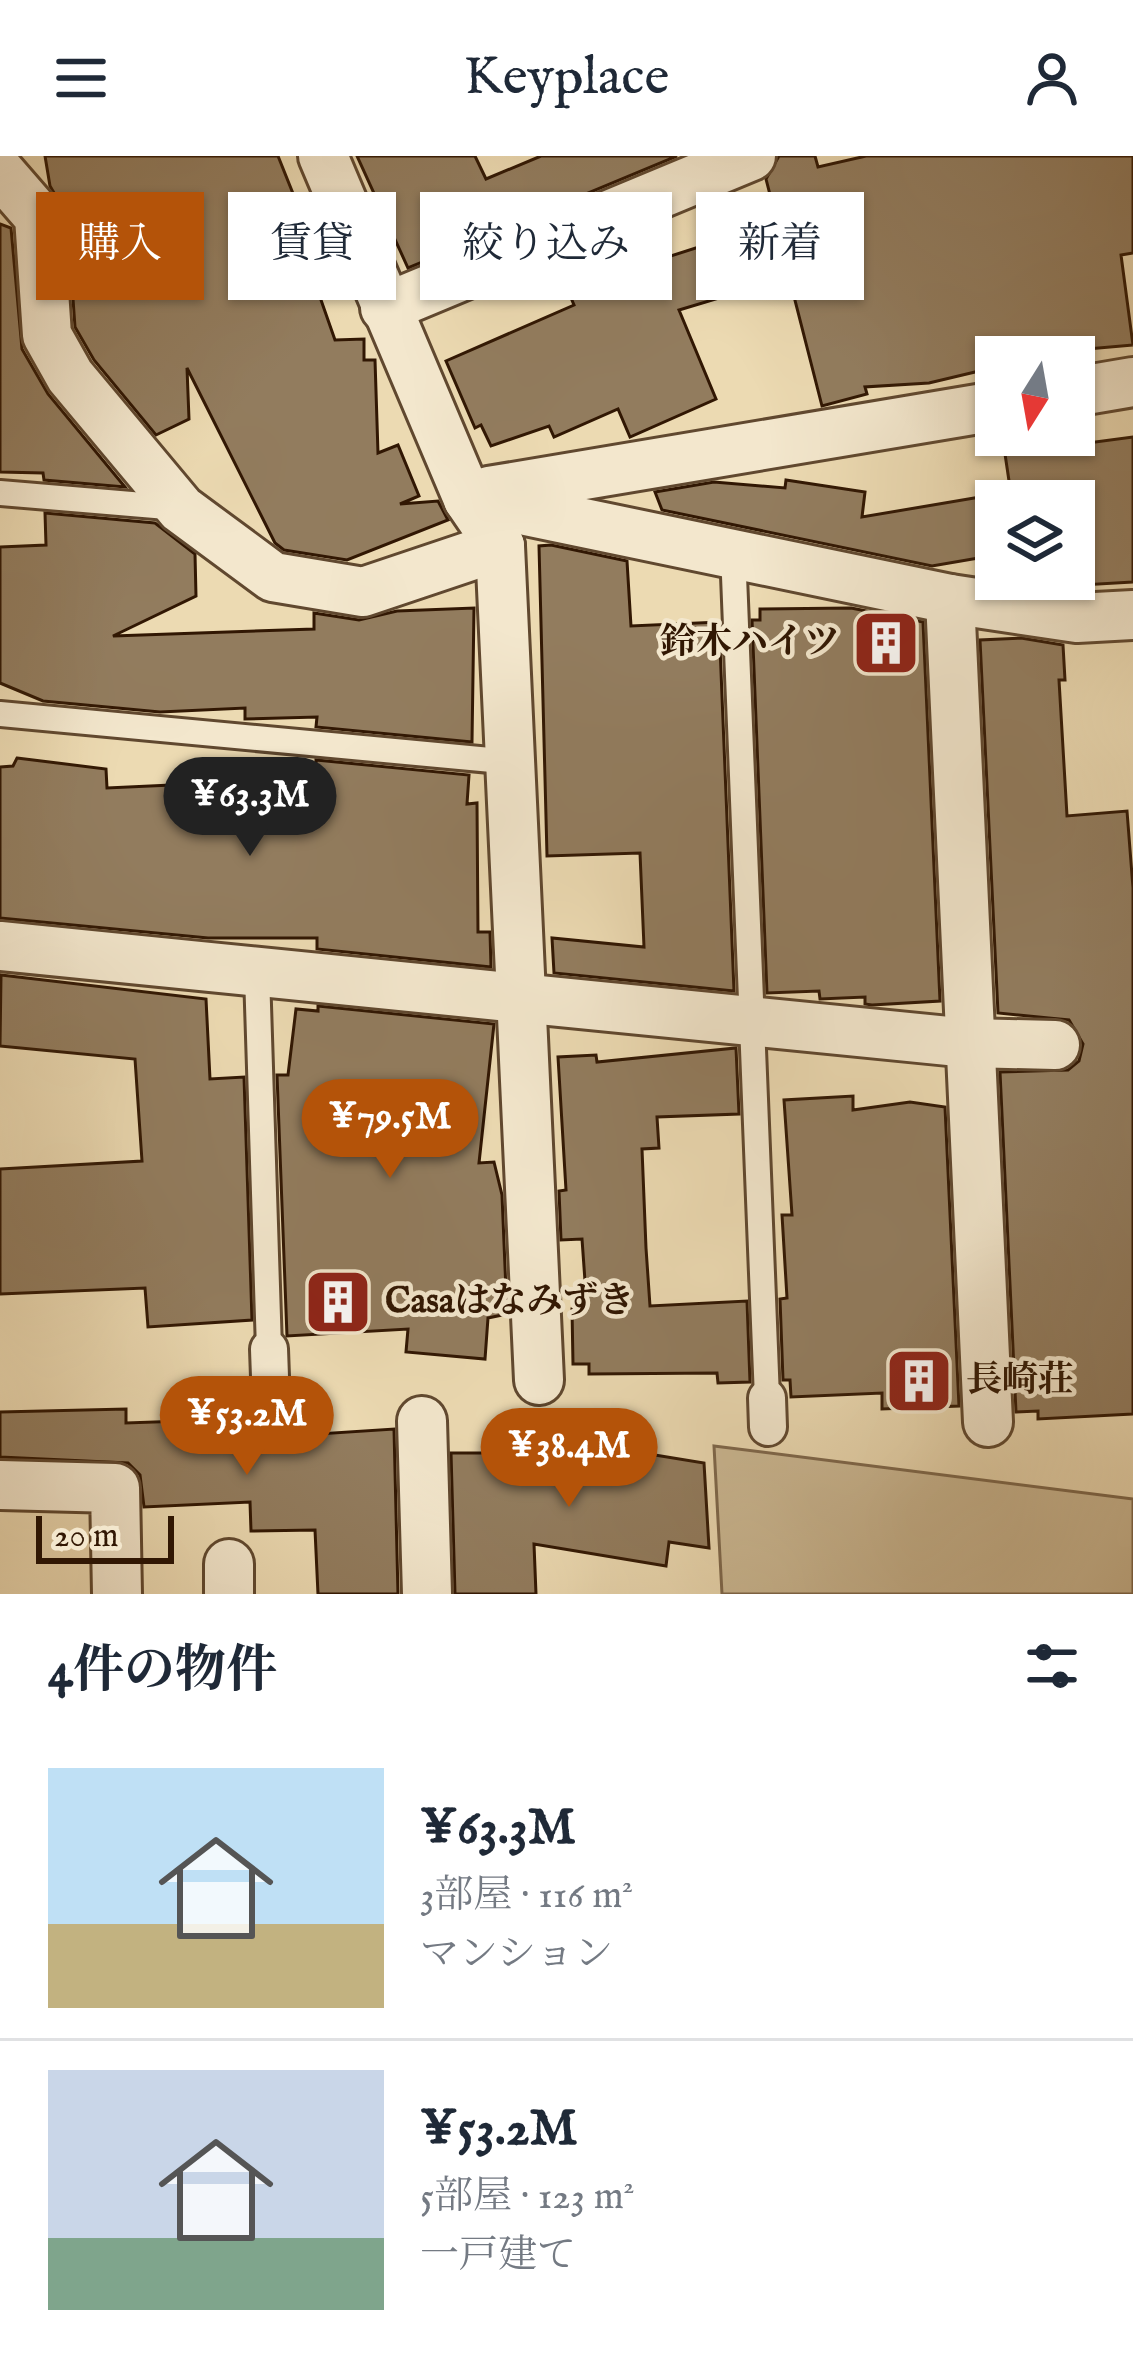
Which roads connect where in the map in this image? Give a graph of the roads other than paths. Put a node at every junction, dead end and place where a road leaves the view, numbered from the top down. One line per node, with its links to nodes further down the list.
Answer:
1 (323, 156): 4 (street)
2 (751, 156): 4 (street)
3 (0, 172): 10 (street)
4 (386, 308): 9 (street)
5 (1133, 382): 6 (street)
6 (1095, 388)
7 (975, 410): 9 (street)
8 (0, 493): 10 (lane)
9 (467, 497): 11 (street); 12 (street)
10 (182, 508): 11 (street)
11 (500, 546): 16 (street)
12 (733, 551): 13 (street); 20 (lane)
13 (950, 599): 14 (street); 21 (street)
14 (1133, 615)
15 (0, 714): 16 (lane)
16 (512, 762): 19 (street)
17 (0, 946): 18 (street)
18 (257, 974): 19 (street); 23 (lane)
19 (520, 997): 20 (street); 24 (street)
20 (752, 1021): 21 (street); 26 (lane)
21 (968, 1043): 22 (street); 27 (street)
22 (1055, 1045)
23 (269, 1363)
24 (540, 1392)
25 (422, 1407): 30 (street)
26 (767, 1413)
27 (989, 1438)
28 (0, 1485): 29 (street)
29 (117, 1594)
30 (427, 1594)

